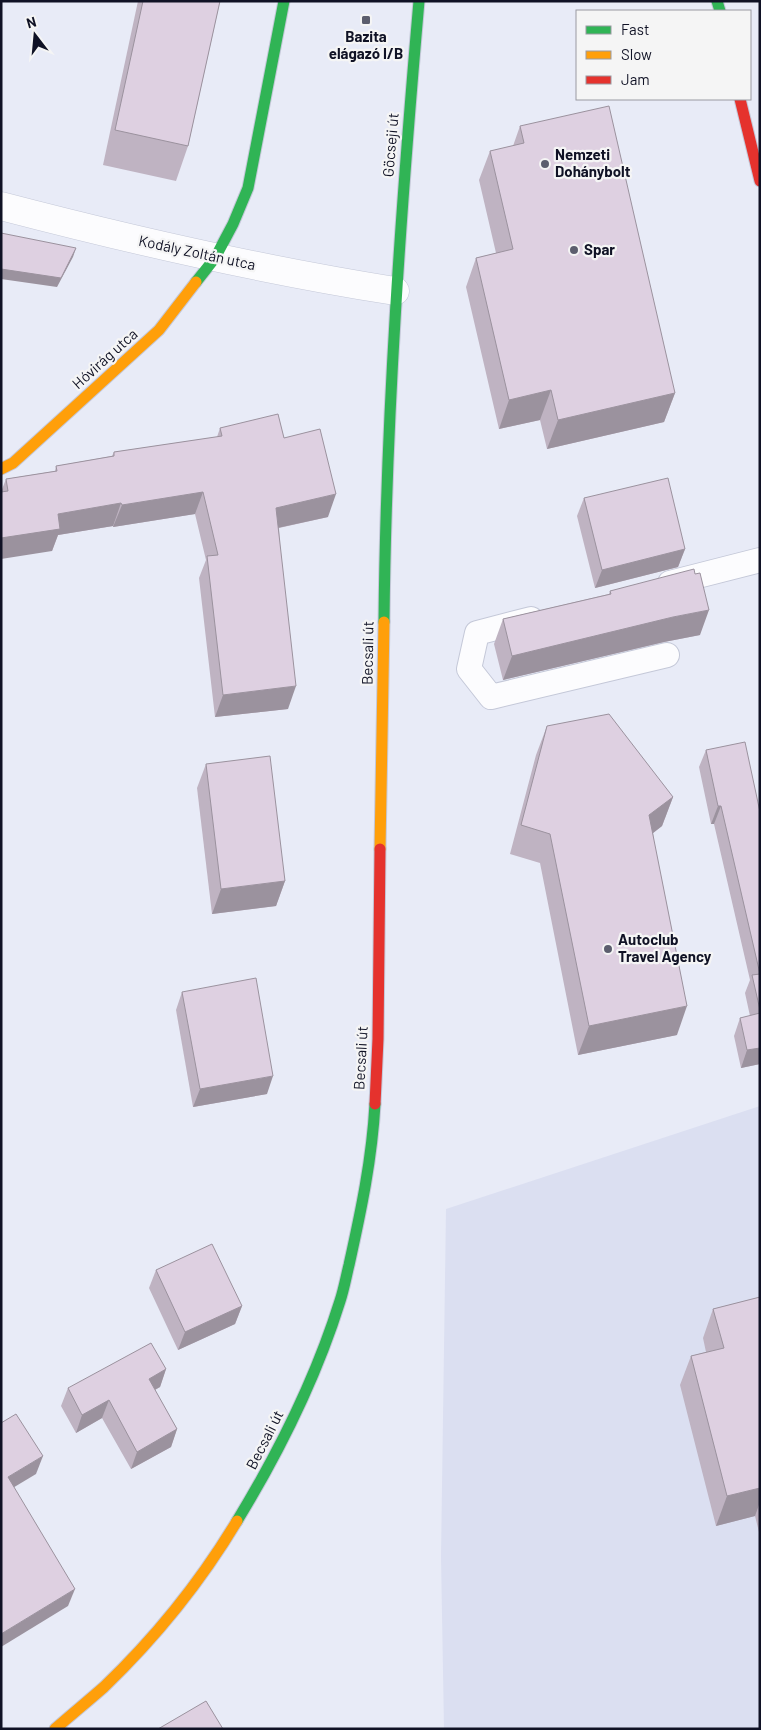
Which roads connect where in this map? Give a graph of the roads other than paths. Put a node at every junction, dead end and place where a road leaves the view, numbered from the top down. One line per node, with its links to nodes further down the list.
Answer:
1 (284, 1): 6 (main road, Hóvirág utca)
2 (420, 1): 7 (main road, Göcseji út)
3 (740, 100): 4 (main road)
4 (760, 181)
5 (1, 206): 6 (street, Kodály Zoltán utca)
6 (215, 258): 7 (street, Kodály Zoltán utca); 8 (main road, Hóvirág utca)
7 (395, 291): 13 (main road, Becsali út)
8 (1, 469)
9 (760, 560): 10 (lane)
10 (647, 589)
11 (552, 614): 12 (lane)
12 (667, 655)
13 (55, 1729)

